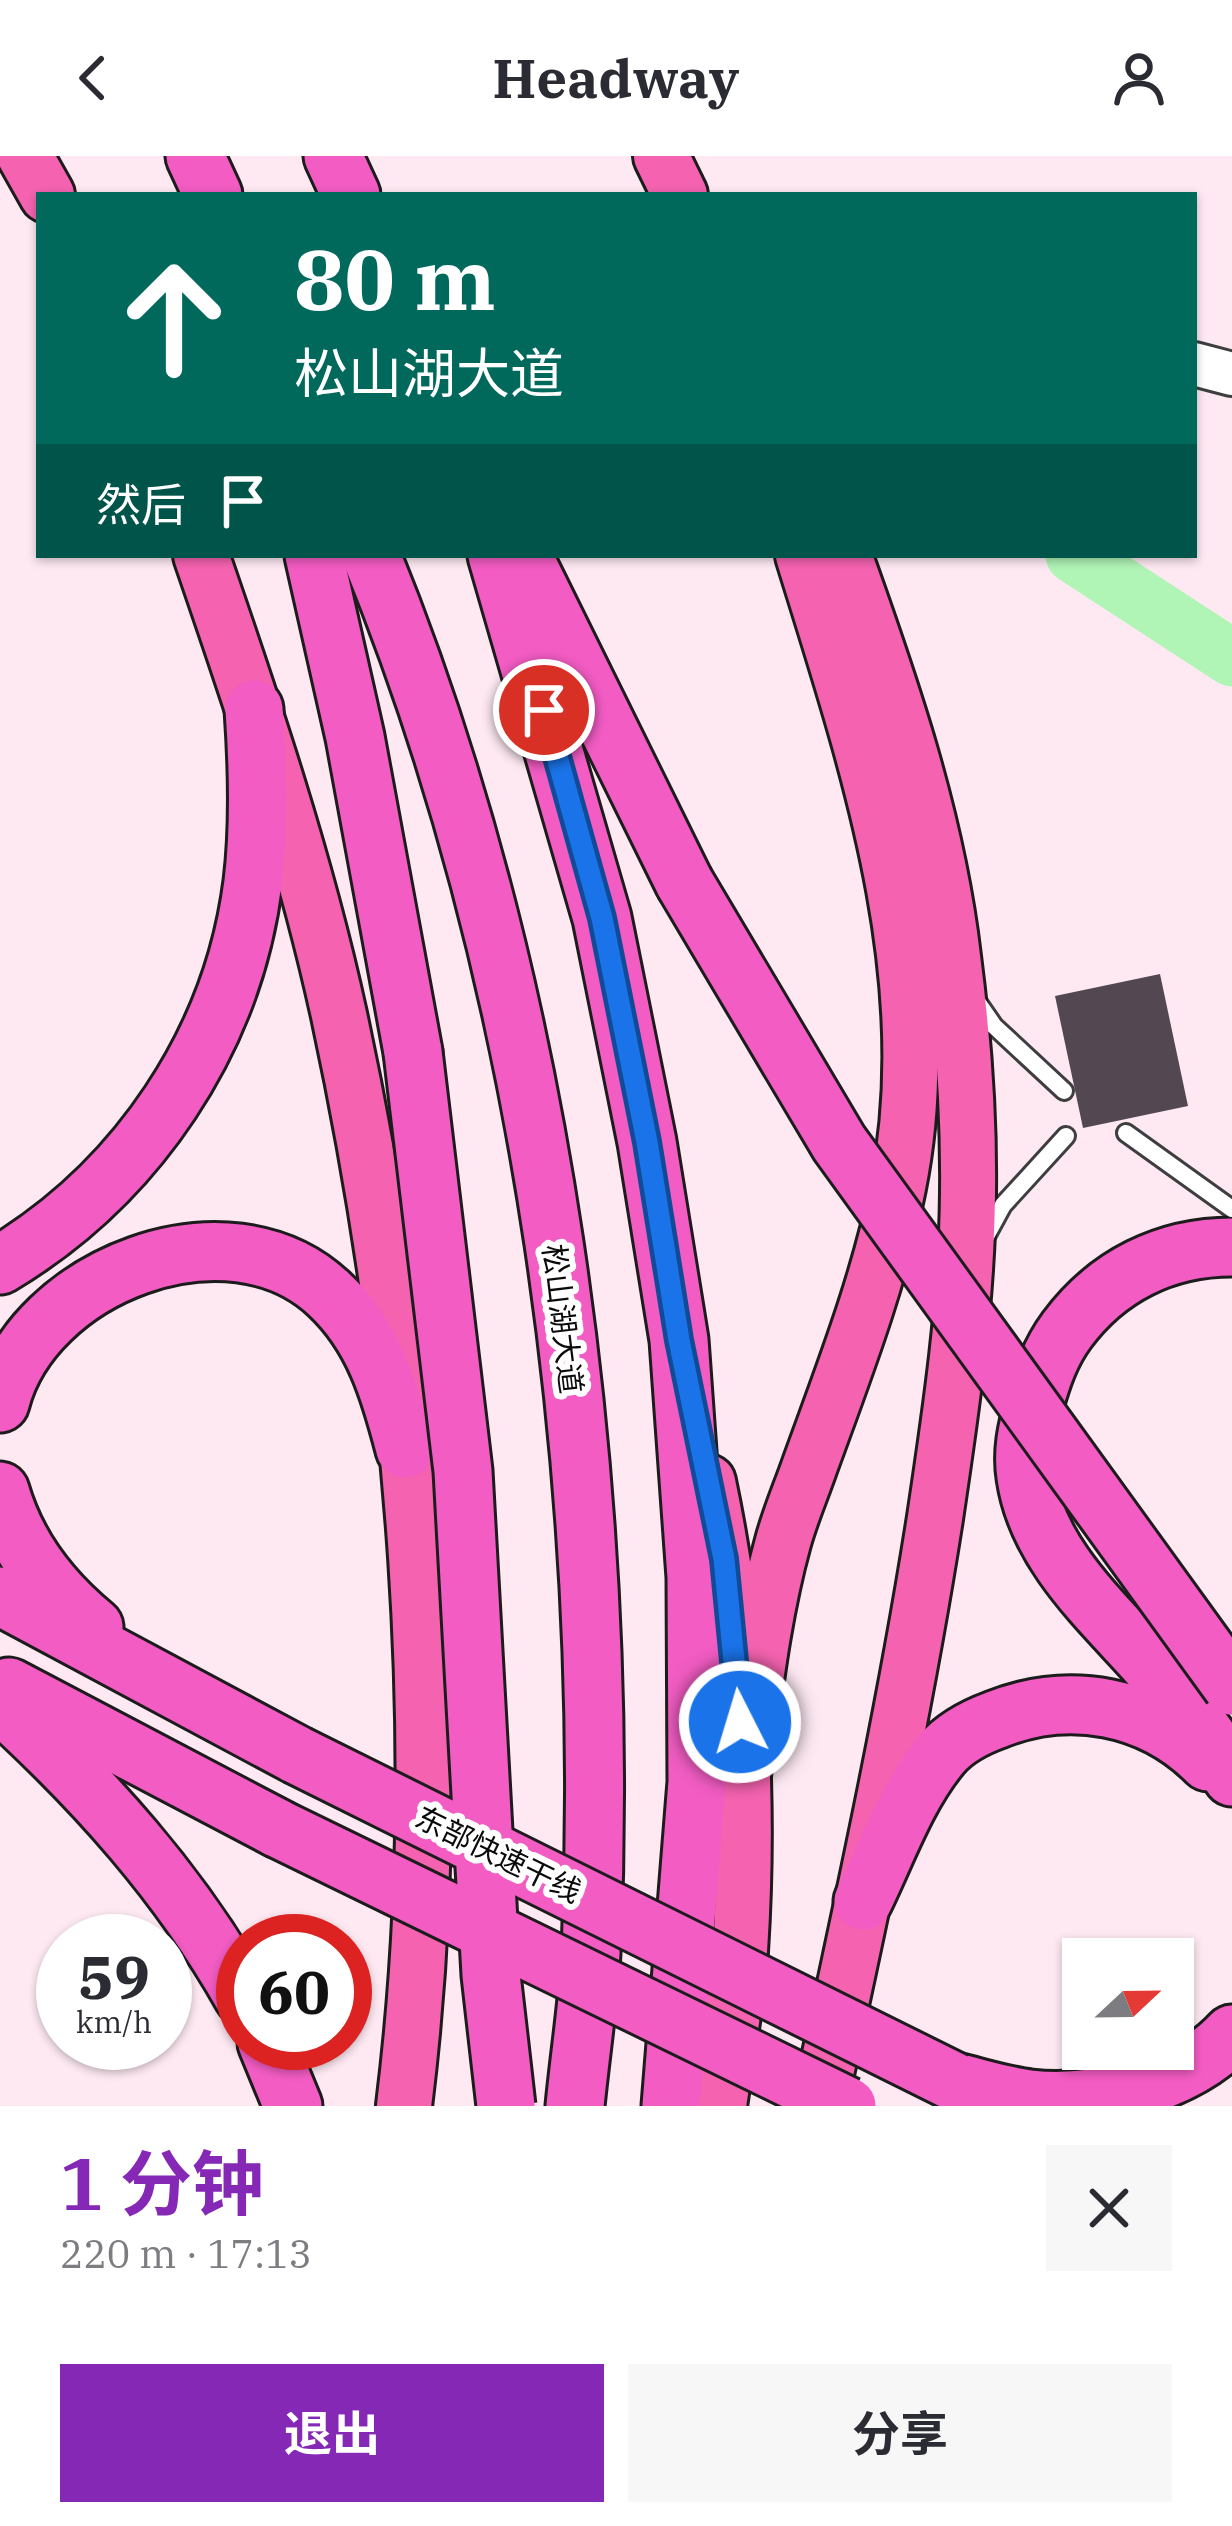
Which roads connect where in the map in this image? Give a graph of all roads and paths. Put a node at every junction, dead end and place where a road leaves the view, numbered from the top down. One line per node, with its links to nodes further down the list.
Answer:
1 (25, 156): 5 (main road)
2 (194, 156): 6 (highway)
3 (333, 156): 7 (highway)
4 (658, 156): 8 (main road); 9 (main road)
5 (44, 192)
6 (208, 192)
7 (350, 192)
8 (669, 192)
9 (678, 192)
10 (1197, 365): 11 (street)
11 (1232, 374)
12 (202, 558): 19 (main road)
13 (315, 558): 48 (highway, bridge)
14 (372, 558): 49 (highway, 松山湖大道)
15 (498, 558): 28 (highway)
16 (524, 558): 34 (highway, bridge)
17 (804, 558): 37 (main road)
18 (845, 558): 20 (main road)
19 (254, 709): 26 (highway); 30 (main road)
20 (953, 955): 21 (lane); 27 (main road)
21 (1064, 1091)
22 (1126, 1133): 24 (lane)
23 (1066, 1136): 27 (lane)
24 (1232, 1208)
25 (1232, 1246): 38 (highway)
26 (0, 1265)
27 (965, 1272): 40 (main road)
28 (679, 1340): 37 (main road); 50 (highway)
29 (0, 1403): 30 (highway)
30 (405, 1448): 47 (main road)
31 (0, 1491): 35 (highway)
32 (0, 1596): 35 (highway, 东部快速干线)
33 (0, 1682): 54 (highway, bridge)
34 (1232, 1686)
35 (172, 1690): 45 (highway, 东部快速干线, bridge)
36 (0, 1703): 41 (highway)
37 (742, 1775): 42 (main road)
38 (1232, 1777)
39 (1232, 1788): 40 (highway)
40 (863, 1901): 53 (main road)
41 (216, 1948)
42 (740, 1953): 51 (main road); 52 (main road)
43 (1232, 2034): 45 (highway, 东部快速干线)
44 (278, 2070): 46 (highway)
45 (978, 2094)
46 (293, 2106)
47 (404, 2106)
48 (506, 2106)
49 (575, 2106)
50 (671, 2106)
51 (719, 2106)
52 (744, 2106)
53 (819, 2106)
54 (847, 2106)

